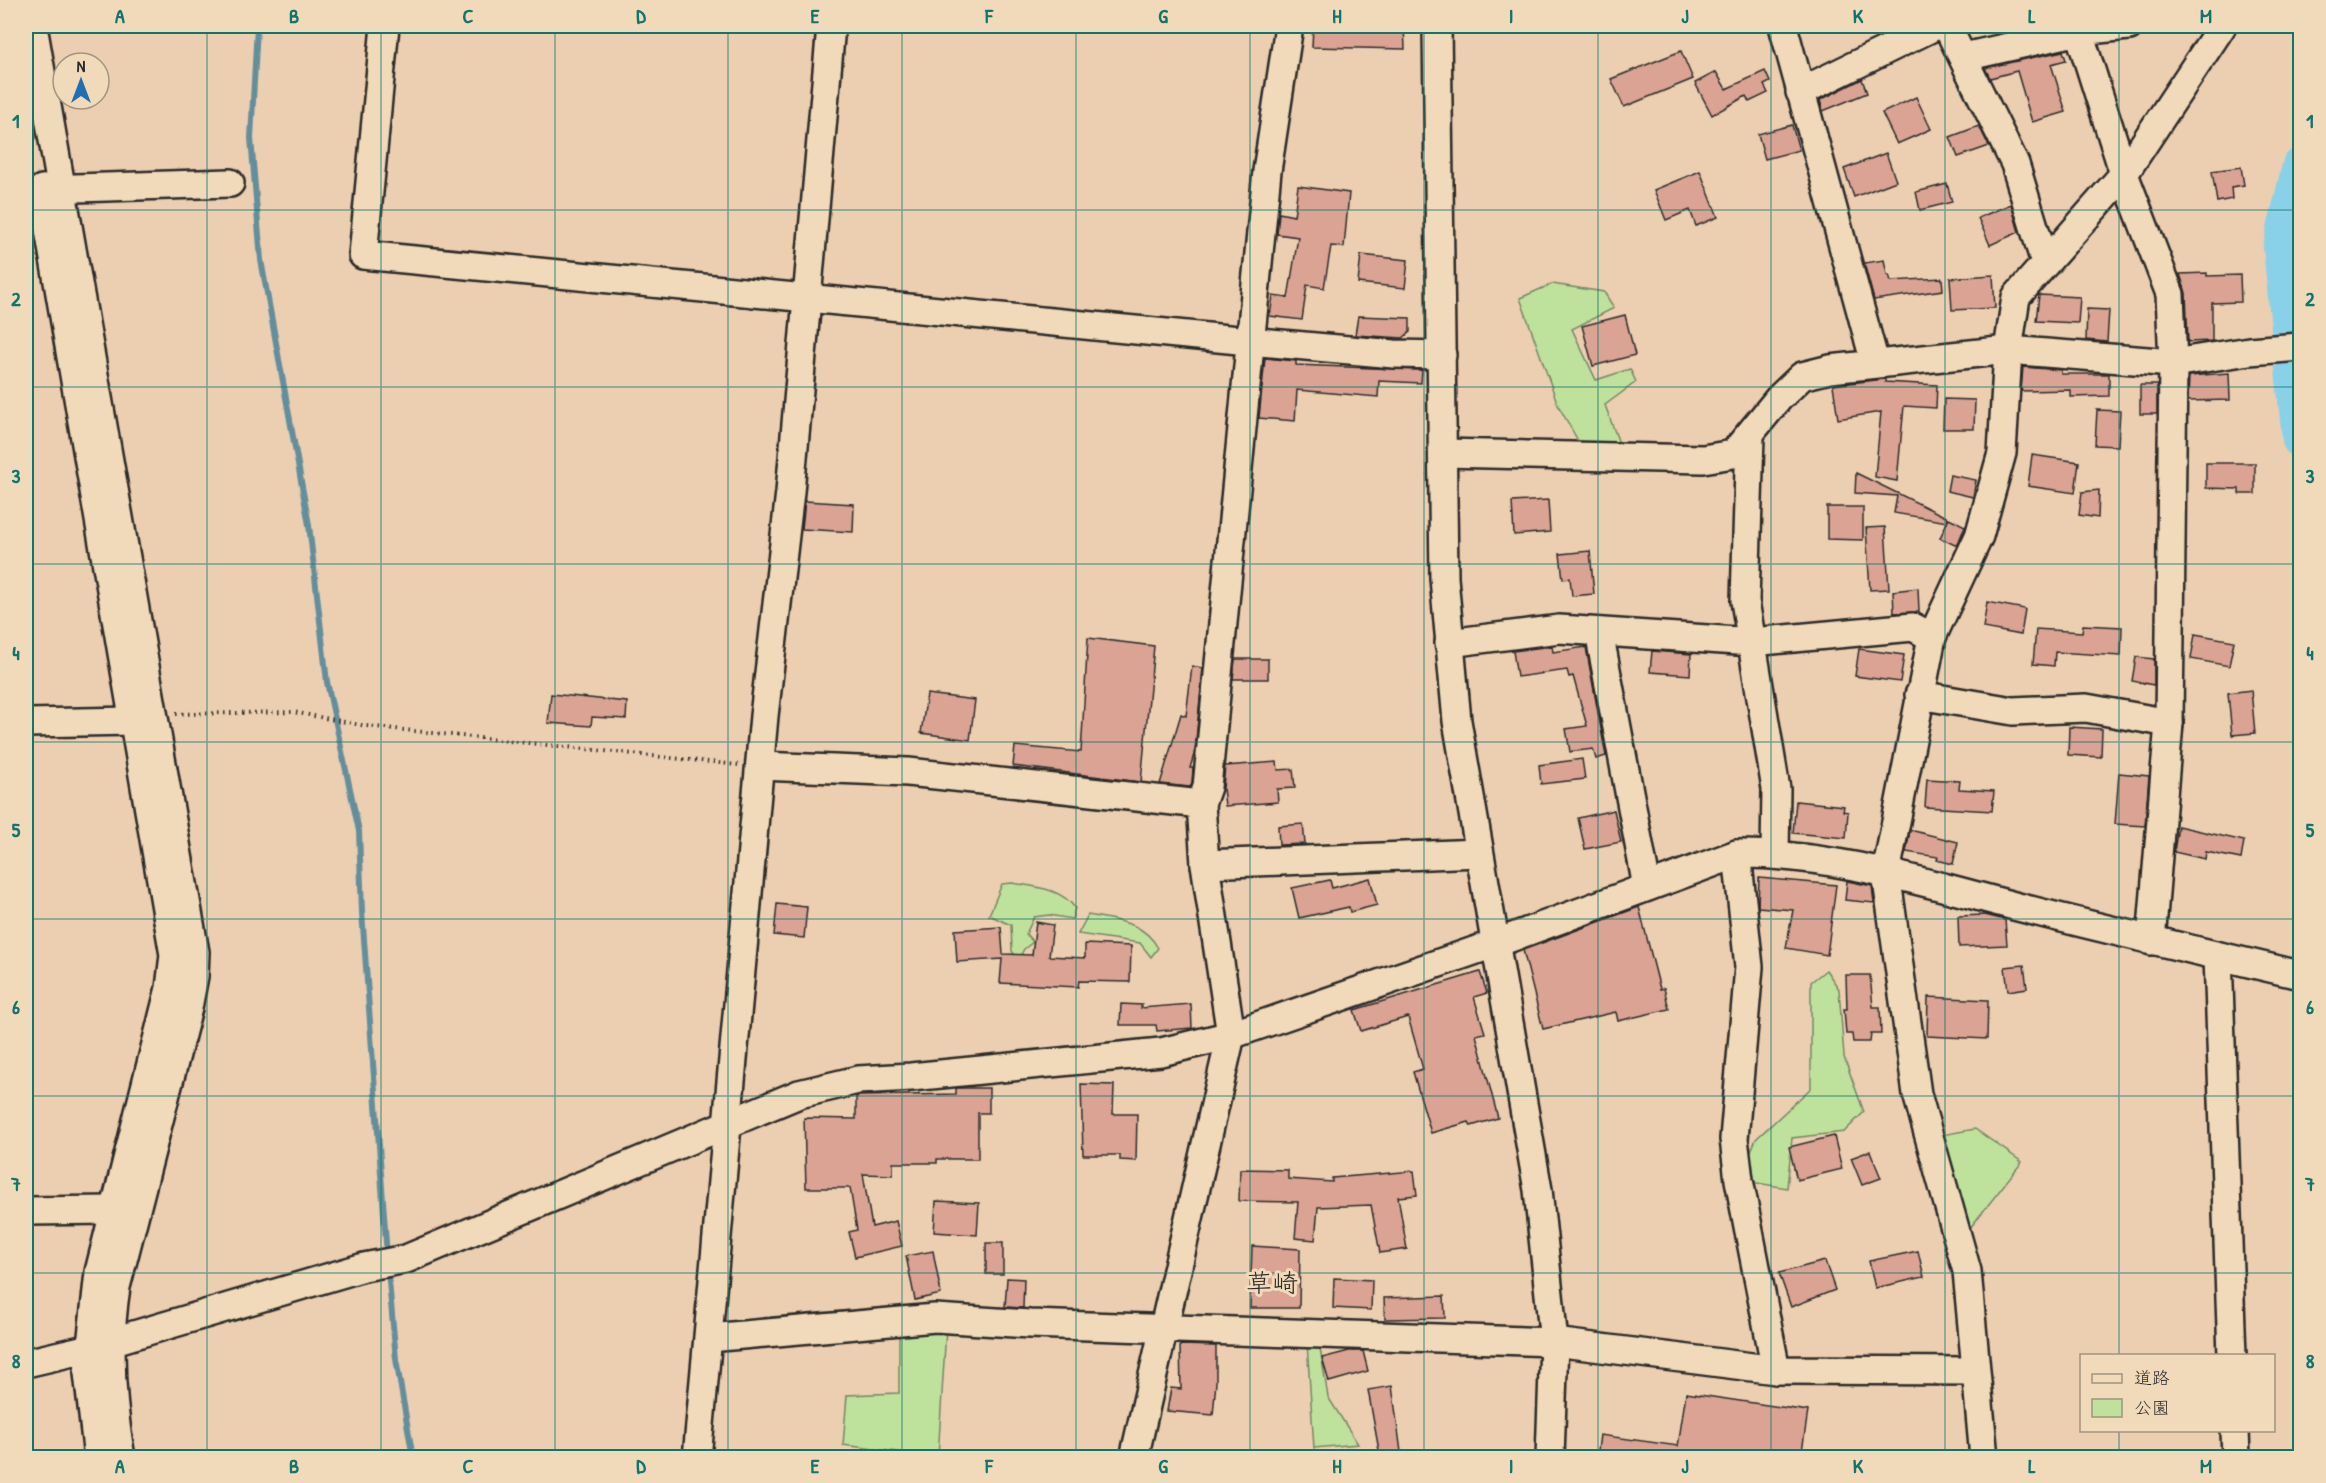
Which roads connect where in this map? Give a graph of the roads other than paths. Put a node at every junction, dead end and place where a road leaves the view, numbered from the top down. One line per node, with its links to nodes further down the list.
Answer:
1 (33, 26): 16 (street)
2 (385, 26): 18 (street)
3 (831, 26): 18 (street)
4 (1288, 26): 19 (street)
5 (1437, 26): 22 (street)
6 (1783, 26): 13 (street)
7 (1935, 26): 13 (street)
8 (1947, 26): 12 (street)
9 (2129, 26): 10 (street)
10 (2078, 28): 12 (street); 14 (street)
11 (2212, 33): 14 (street)
12 (1964, 57): 17 (street)
13 (1800, 92): 23 (street)
14 (2124, 174): 17 (street); 24 (street)
15 (230, 183): 16 (street)
16 (43, 189): 32 (street); 54 (street)
17 (2045, 263): 21 (street)
18 (806, 298): 19 (street); 35 (street)
19 (1249, 341): 22 (street); 36 (street)
20 (2301, 347): 24 (street)
21 (2008, 350): 23 (street); 24 (street); 28 (street)
22 (1442, 355): 26 (street)
23 (1875, 363): 25 (street)
24 (2173, 363): 34 (street)
25 (1750, 436): 26 (street); 29 (street)
26 (1443, 453): 30 (street)
27 (1599, 632): 29 (street); 30 (street); 42 (street)
28 (1932, 637): 29 (street); 31 (street)
29 (1752, 642): 39 (street)
30 (1449, 643): 37 (street)
31 (1919, 694): 34 (street); 41 (street)
32 (134, 721): 33 (street); 49 (street)
33 (26, 723)
34 (2169, 723): 43 (street)
35 (760, 766): 36 (street); 48 (street)
36 (1201, 804): 40 (street)
37 (1479, 853): 40 (street); 44 (street)
38 (1737, 854): 39 (street); 42 (street); 57 (street)
39 (1775, 854): 41 (street)
40 (1205, 864): 47 (street)
41 (1886, 873): 43 (street); 58 (street)
42 (1647, 888): 44 (street)
43 (2151, 941): 45 (street)
44 (1494, 944): 47 (street); 53 (street)
45 (2218, 956): 46 (street); 55 (street)
46 (2301, 975)
47 (1231, 1035): 48 (street); 51 (street)
48 (727, 1124): 52 (street); 54 (street)
49 (114, 1210): 50 (street); 54 (street)
50 (26, 1211)
51 (1164, 1329): 52 (street); 53 (street); 63 (street)
52 (709, 1338): 62 (street)
53 (1554, 1342): 57 (street); 64 (street)
54 (100, 1345): 56 (street); 60 (street); 61 (street)
55 (2232, 1354)
56 (26, 1363)
57 (1776, 1370): 58 (street)
58 (1975, 1371): 65 (street)
59 (2235, 1432): 66 (street)
60 (98, 1458)
61 (121, 1458)
62 (697, 1458)
63 (1134, 1458)
64 (1550, 1458)
65 (1984, 1458)
66 (2236, 1458)

